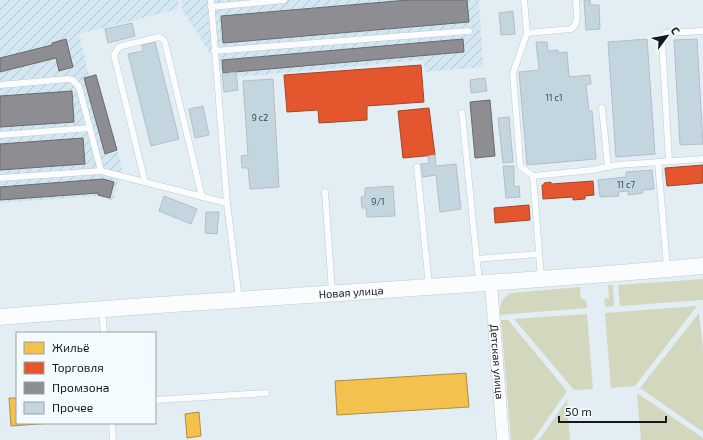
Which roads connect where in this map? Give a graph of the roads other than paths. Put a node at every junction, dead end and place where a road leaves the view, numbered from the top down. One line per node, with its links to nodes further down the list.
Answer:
1 (284, 0): 4 (lane)
2 (524, 0): 7 (lane)
3 (576, 0): 7 (lane)
4 (211, 3): 8 (lane)
5 (469, 31): 8 (lane)
6 (703, 31): 15 (lane)
7 (527, 33): 20 (lane)
8 (214, 52): 25 (lane)
9 (0, 85): 12 (lane)
10 (602, 108): 18 (lane)
11 (462, 113): 27 (lane)
12 (90, 128): 13 (lane); 19 (lane)
13 (0, 135)
14 (703, 159): 15 (lane)
15 (669, 161): 16 (lane)
16 (658, 162): 18 (lane); 29 (lane)
17 (417, 167): 32 (lane)
18 (608, 167): 20 (lane)
19 (101, 171): 21 (lane); 22 (lane)
20 (532, 176): 26 (lane)
21 (0, 178)
22 (145, 182): 24 (lane); 24 (lane)
23 (325, 192): 33 (lane)
24 (202, 197): 25 (lane)
25 (228, 204): 34 (lane)
26 (539, 254): 27 (lane); 30 (lane)
27 (476, 259): 31 (lane)
28 (703, 266): 29 (street, Новая улица)
29 (667, 269): 30 (street, Новая улица)
30 (541, 279): 31 (street, Новая улица)
31 (485, 283): 32 (street, Новая улица); 42 (street, Детская улица)
32 (429, 287): 33 (street, Новая улица)
33 (332, 293): 34 (street, Новая улица)
34 (239, 300): 35 (street, Новая улица)
35 (102, 309): 36 (street, Новая улица); 37 (lane)
36 (0, 317)
37 (104, 332)
38 (266, 393): 39 (lane)
39 (156, 400)
40 (112, 424): 41 (lane)
41 (113, 440)
42 (503, 440)

